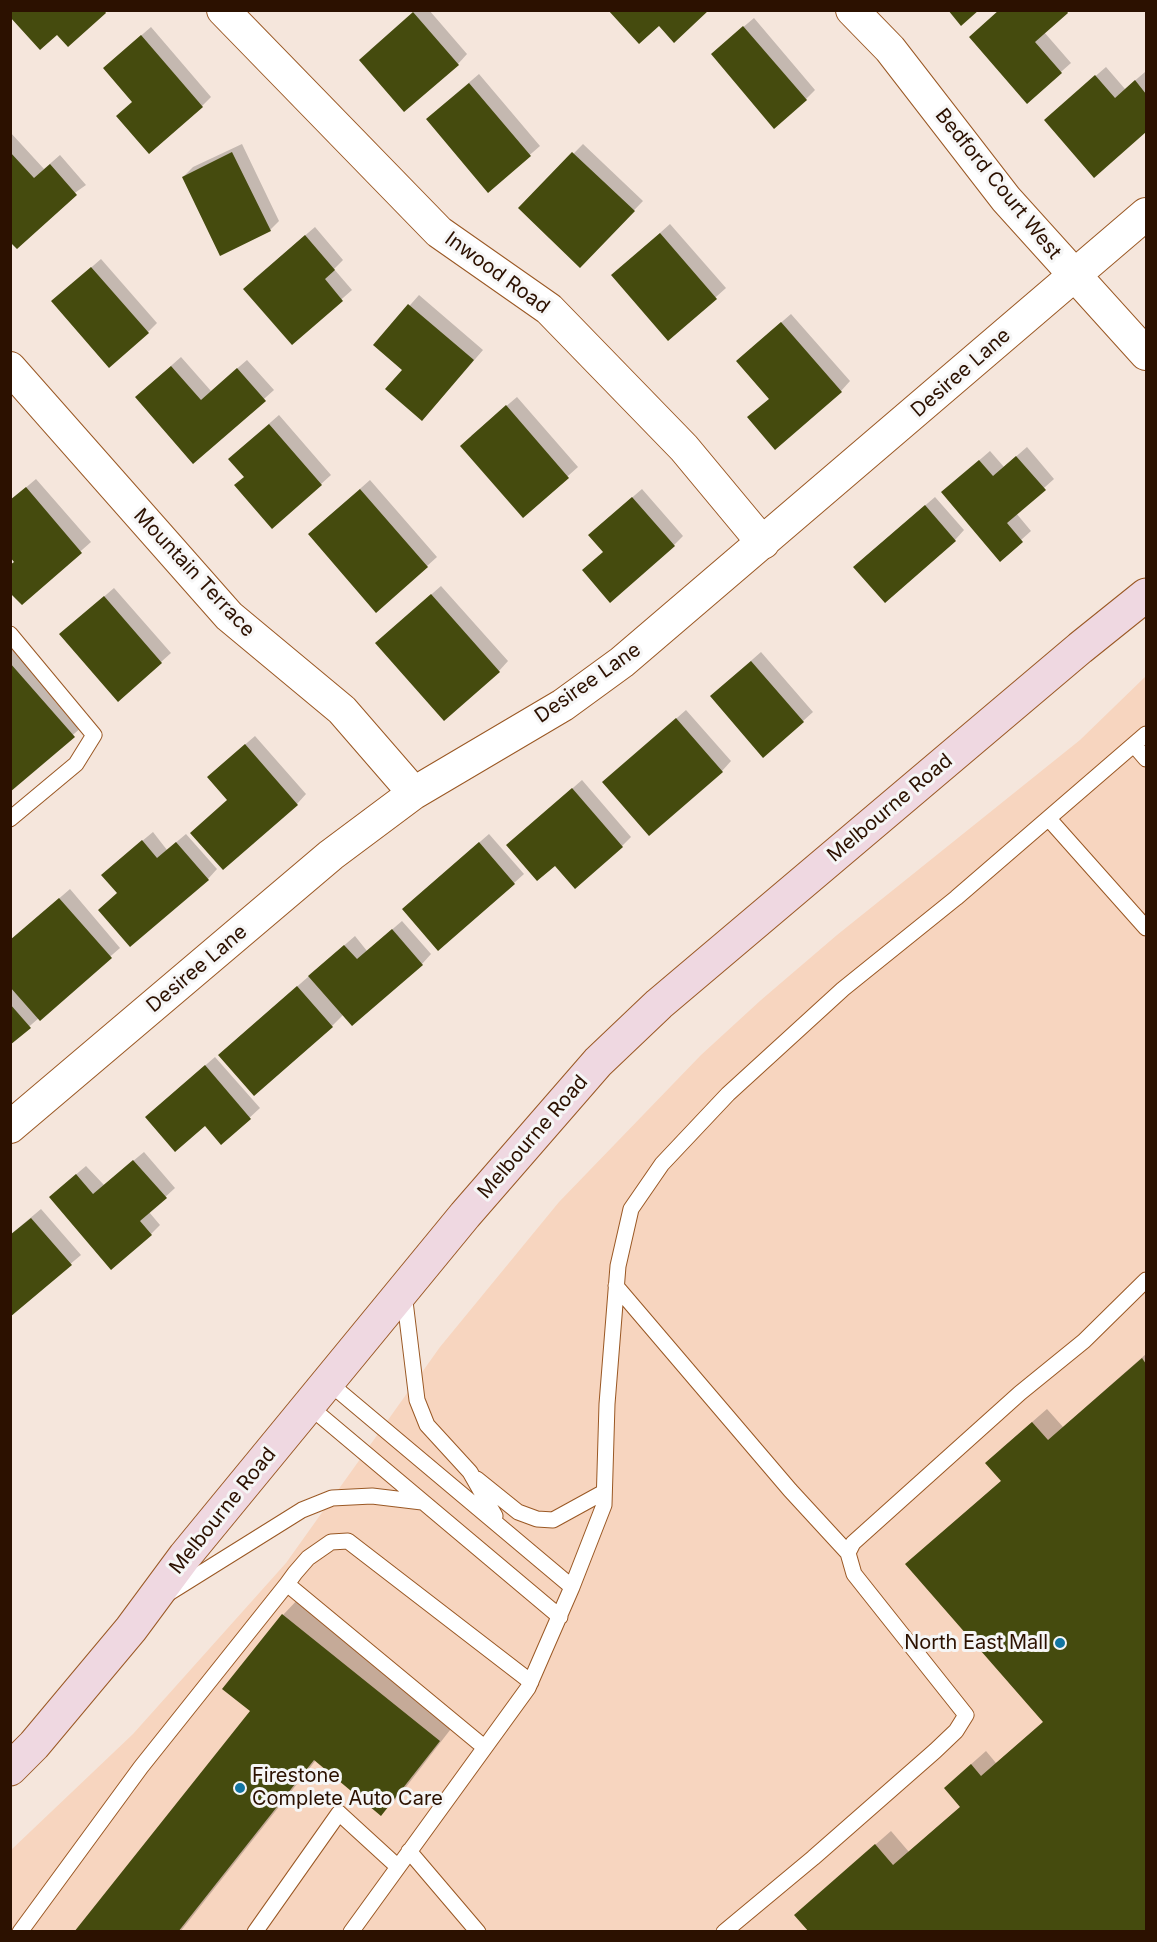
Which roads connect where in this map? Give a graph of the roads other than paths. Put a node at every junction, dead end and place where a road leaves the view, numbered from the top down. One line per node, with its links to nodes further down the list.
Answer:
1 (223, 10): 7 (street, Inwood Road)
2 (852, 10): 4 (street, Bedford Court West)
3 (1146, 214): 4 (street, Desiree Lane)
4 (1074, 276): 5 (street, Bedford Court West); 7 (street, Desiree Lane)
5 (1146, 354)
6 (10, 368): 13 (street, Mountain Terrace)
7 (763, 543): 13 (street, Desiree Lane)
8 (1146, 595): 20 (main road, Melbourne Road)
9 (10, 634): 14 (lane)
10 (1146, 734): 11 (lane)
11 (1134, 745): 12 (lane); 15 (lane)
12 (1146, 759)
13 (414, 793): 17 (street, Desiree Lane)
14 (10, 819)
15 (1049, 819): 16 (lane); 19 (lane)
16 (1146, 928)
17 (10, 1127)
18 (1146, 1280): 26 (lane)
19 (616, 1286): 23 (lane); 26 (lane)
20 (404, 1290): 21 (main road, Melbourne Road); 22 (lane)
21 (318, 1394): 24 (lane); 25 (lane); 29 (main road, Melbourne Road)
22 (470, 1472): 23 (lane); 25 (lane)
23 (604, 1492): 28 (lane)
24 (422, 1502): 29 (lane); 30 (lane)
25 (501, 1527): 28 (lane)
26 (848, 1553): 40 (lane)
27 (288, 1584): 31 (lane); 32 (lane); 36 (lane)
28 (572, 1587): 30 (lane)
29 (148, 1606): 33 (main road, Melbourne Road)
30 (560, 1617): 31 (lane)
31 (531, 1682): 32 (lane)
32 (484, 1747): 34 (lane)
33 (10, 1769)
34 (410, 1851): 35 (lane); 39 (lane)
35 (398, 1867): 37 (lane); 38 (lane)
36 (20, 1932)
37 (255, 1932)
38 (351, 1932)
39 (478, 1932)
40 (724, 1932)

